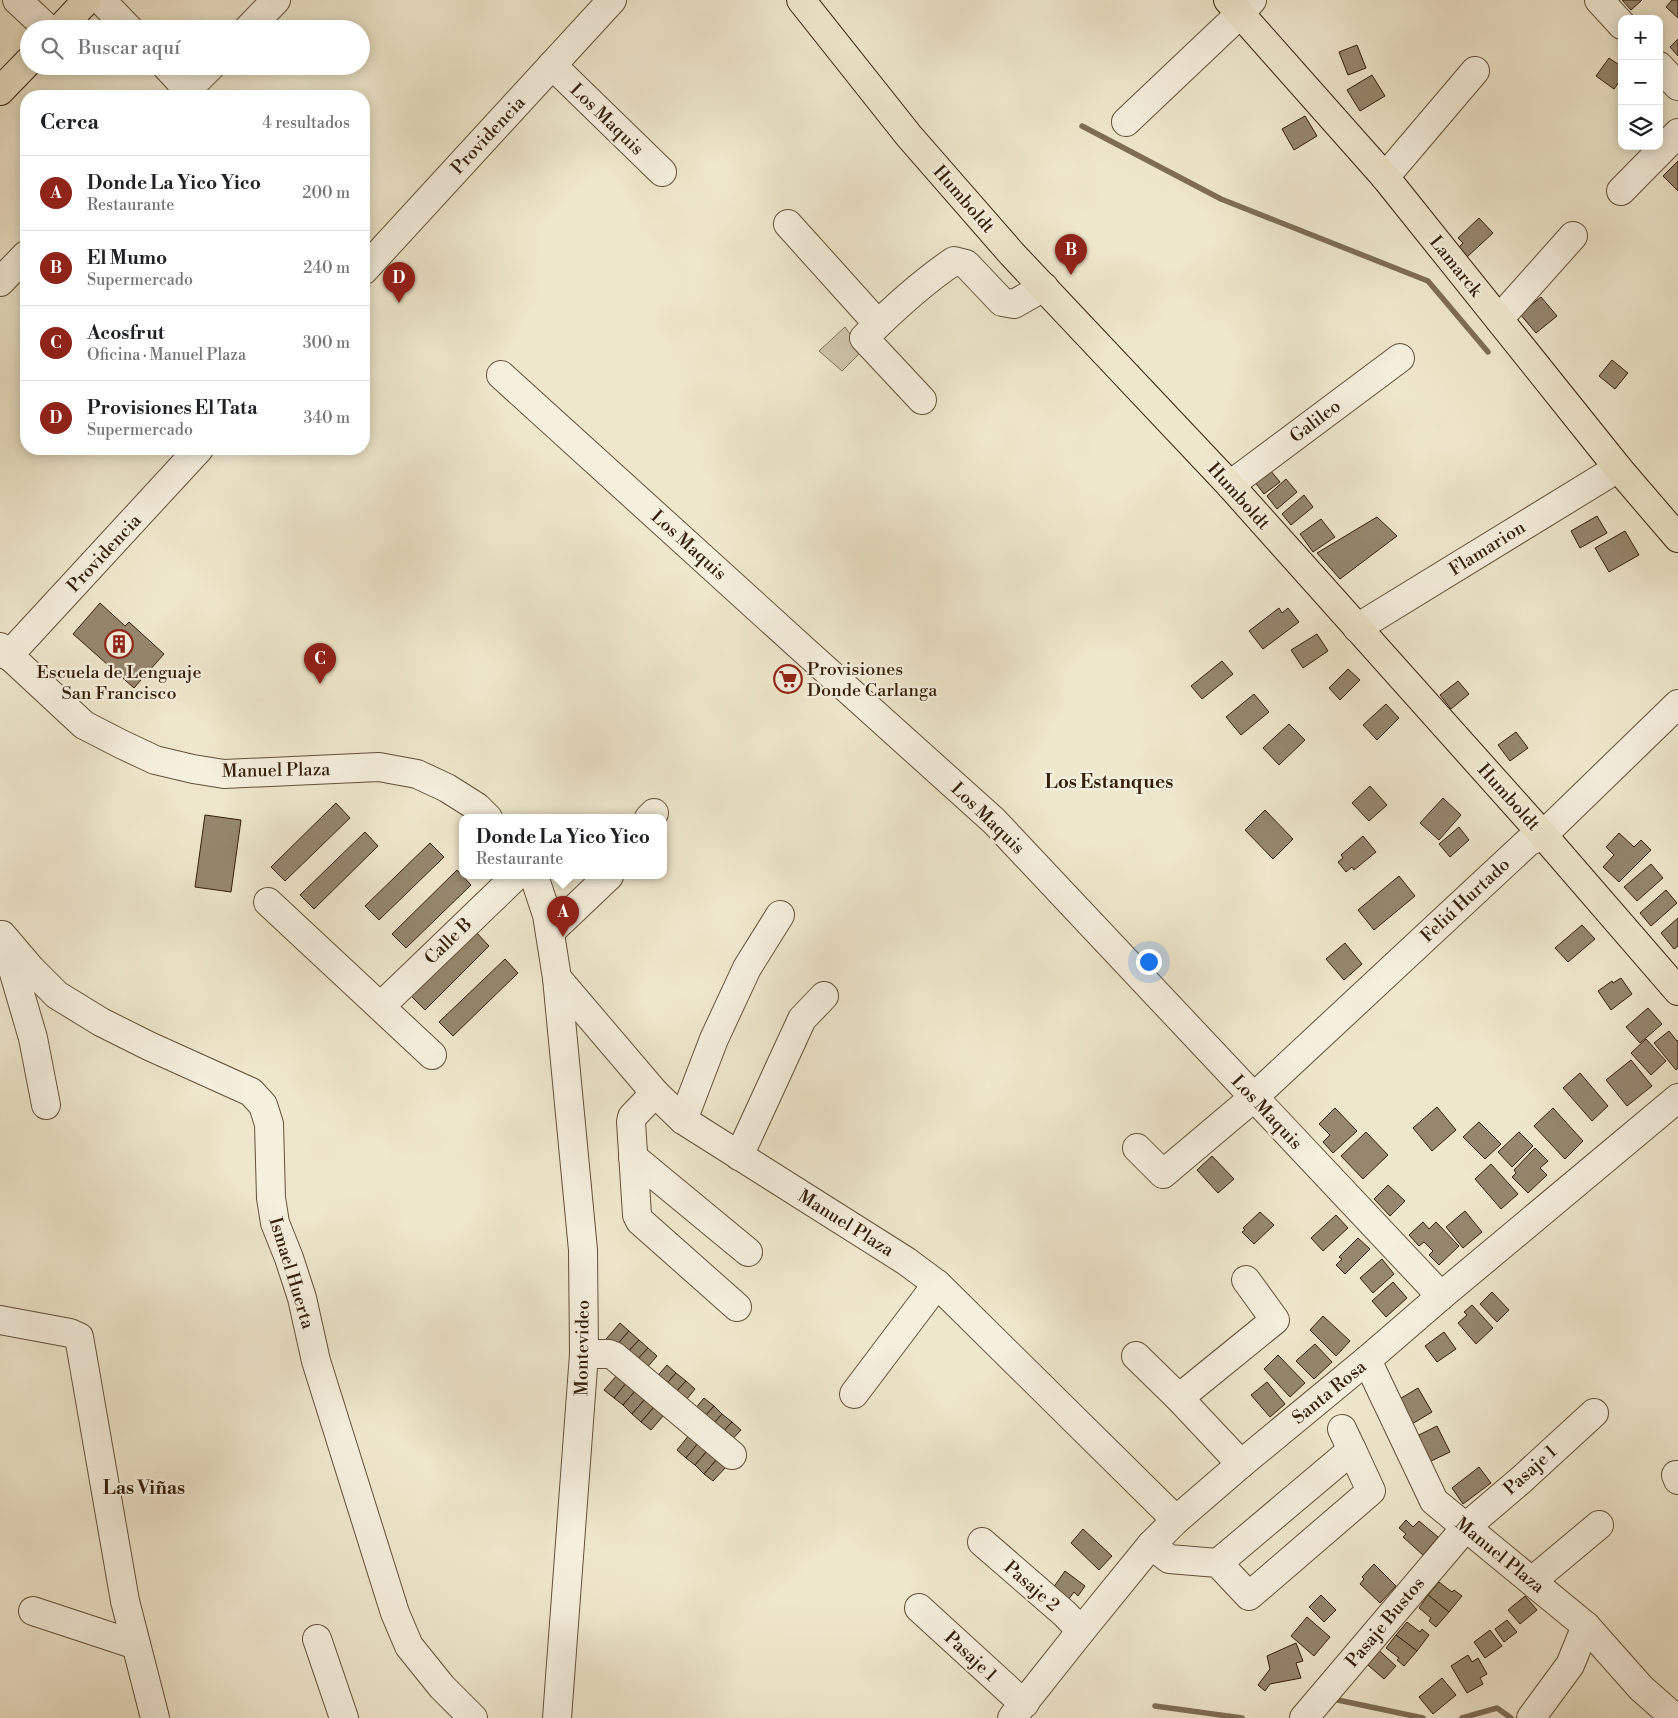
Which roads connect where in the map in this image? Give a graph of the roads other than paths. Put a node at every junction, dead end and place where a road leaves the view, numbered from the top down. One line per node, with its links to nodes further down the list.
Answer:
1 (16, 0): 9 (street)
2 (87, 0): 10 (main road)
3 (101, 0): 11 (street)
4 (276, 0): 12 (street)
5 (612, 0): 14 (street, Providencia)
6 (801, 0): 34 (main road, Humboldt)
7 (1599, 0): 13 (street)
8 (1240, 4): 24 (street); 27 (main road, Lamarck)
9 (38, 20)
10 (68, 20)
11 (120, 20)
12 (257, 20)
13 (1618, 21)
14 (552, 65): 26 (street, Los Maquis); 32 (street, Providencia)
15 (20, 70): 23 (main road)
16 (1663, 70): 20 (street)
17 (1475, 71): 27 (street)
18 (173, 75): 21 (street)
19 (204, 75): 22 (street)
20 (1678, 86)
21 (185, 90)
22 (191, 90)
23 (0, 91)
24 (1126, 122)
25 (1678, 133): 28 (street)
26 (662, 172)
27 (1385, 177): 35 (main road, Lamarck)
28 (1621, 191)
29 (788, 224): 36 (street)
30 (1573, 236): 35 (street)
31 (20, 261): 33 (street)
32 (370, 262)
33 (0, 282)
34 (1044, 287): 36 (street); 42 (main road, Humboldt)
35 (1499, 319): 41 (main road, Lamarck)
36 (871, 331): 39 (street)
37 (1400, 358): 42 (street, Galileo)
38 (501, 375): 63 (street, Los Maquis)
39 (922, 400)
40 (193, 455): 45 (street, Providencia)
41 (1618, 468): 43 (main road, Lamarck); 44 (street, Flamarion)
42 (1230, 485): 44 (main road, Humboldt)
43 (1678, 538)
44 (1357, 628): 48 (main road, Humboldt)
45 (4, 652): 47 (street, Manuel Plaza)
46 (1678, 704): 48 (street, Feliú Hurtado)
47 (483, 814)
48 (1543, 835): 58 (main road, Humboldt); 63 (street, Feliú Hurtado)
49 (513, 879): 60 (street, Calle B)
50 (535, 879): 55 (street)
51 (586, 879): 55 (street)
52 (605, 879): 55 (street)
53 (268, 902): 60 (street)
54 (780, 915): 66 (street)
55 (548, 924): 57 (street)
56 (1, 931): 65 (street); 100 (street, Ismael Huerta)
57 (557, 978): 62 (street, Manuel Plaza); 76 (street, Montevideo)
58 (1678, 991)
59 (824, 996): 68 (street)
60 (381, 1006): 61 (street)
61 (432, 1055)
62 (655, 1093): 66 (street, Manuel Plaza); 69 (street)
63 (1253, 1098): 67 (street, Feliú Hurtado); 73 (street, Los Maquis)
64 (1678, 1098): 73 (street, Santa Rosa)
65 (46, 1105)
66 (683, 1120): 68 (street, Manuel Plaza)
67 (1136, 1148)
68 (739, 1156): 72 (street, Manuel Plaza)
69 (633, 1157): 70 (street); 74 (street)
70 (748, 1252)
71 (1246, 1280): 80 (street)
72 (937, 1284): 79 (street); 84 (street, Manuel Plaza)
73 (1441, 1296): 78 (street, Santa Rosa)
74 (737, 1308)
75 (0, 1320): 96 (street)
76 (584, 1354): 82 (street); 101 (street, Montevideo)
77 (1136, 1356): 80 (street)
78 (1367, 1360): 83 (street, Santa Rosa); 86 (street, Manuel Plaza)
79 (854, 1394)
80 (1179, 1398): 83 (street)
81 (1594, 1413): 86 (street, Pasaje 1)
82 (732, 1455)
83 (1241, 1464): 84 (street, Santa Rosa)
84 (1176, 1520): 88 (street, Santa Rosa)
85 (1598, 1525): 90 (street)
86 (1466, 1527): 90 (street, Manuel Plaza); 102 (street, Pasaje Bustos)
87 (982, 1542): 94 (street, Pasaje 2)
88 (1151, 1545): 89 (street); 94 (street, Santa Rosa)
89 (1218, 1563): 89 (street)
90 (1532, 1581): 93 (street, Manuel Plaza)
91 (919, 1608): 97 (street, Pasaje 1)
92 (33, 1611): 96 (street)
93 (1586, 1626): 103 (street); 104 (street, Manuel Plaza)
94 (1081, 1631): 97 (street, Santa Rosa)
95 (317, 1639): 99 (street)
96 (136, 1645): 98 (street)
97 (1018, 1710)
98 (155, 1718)
99 (344, 1718)
100 (472, 1718)
101 (557, 1718)
102 (1304, 1718)
103 (1531, 1718)
104 (1676, 1718)

